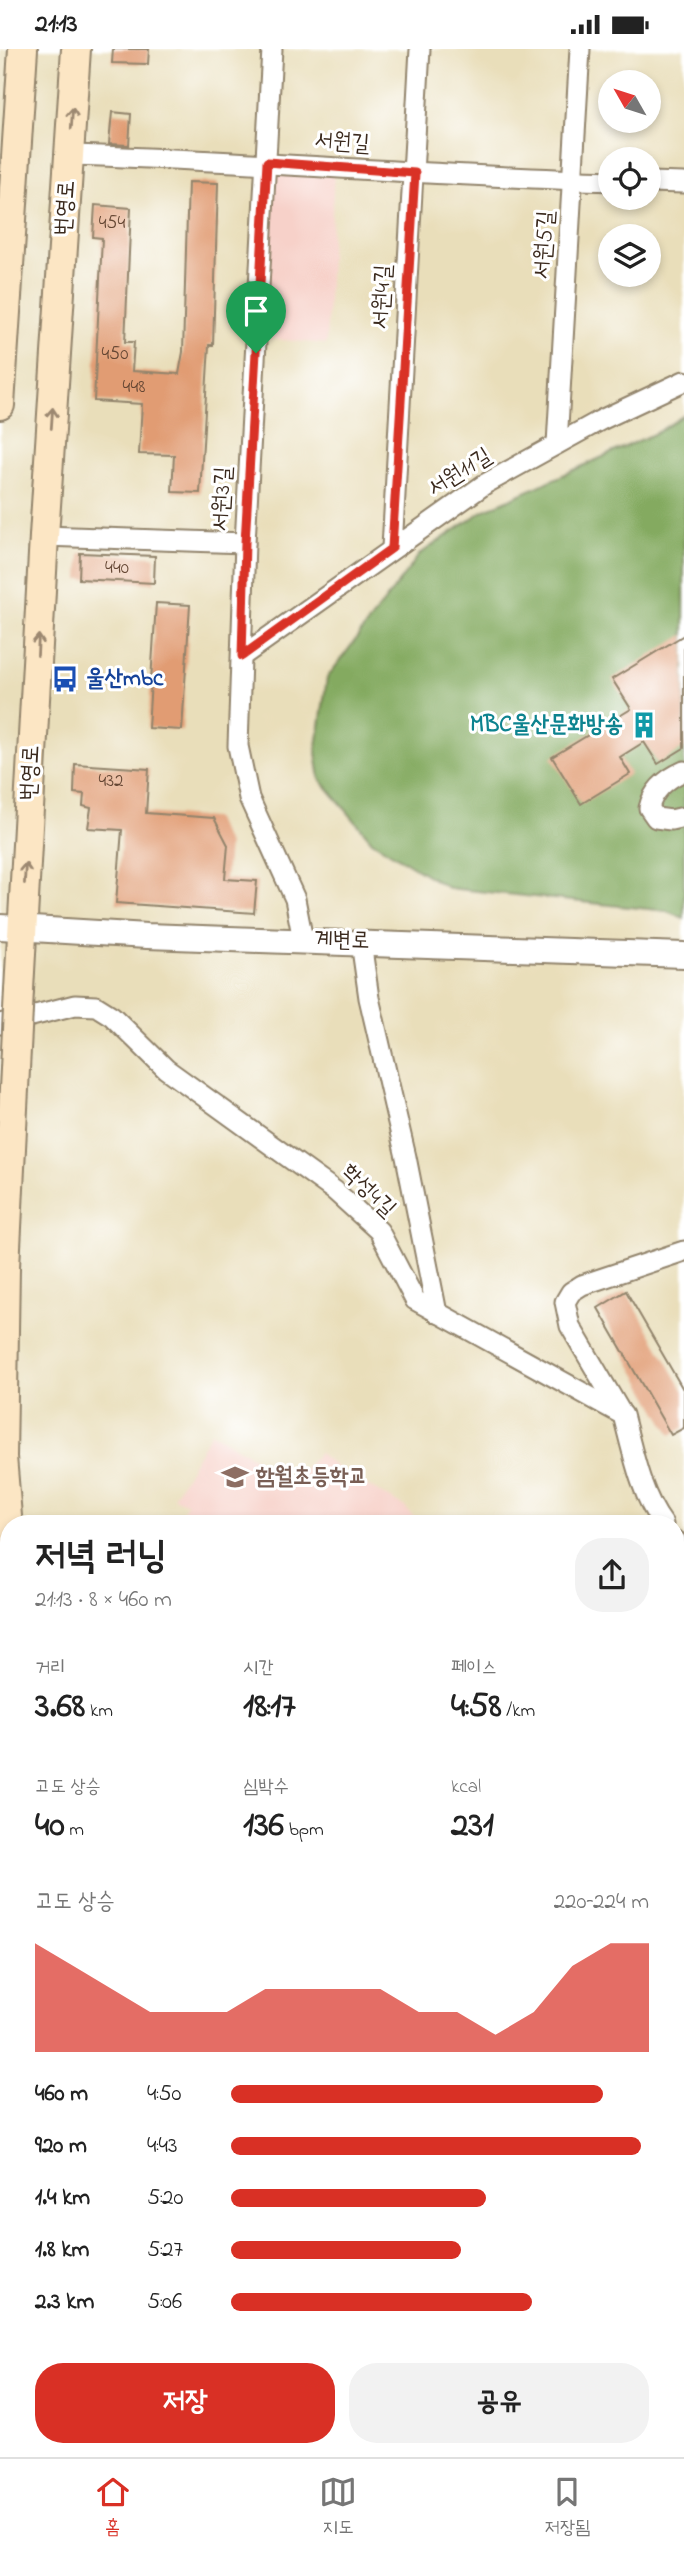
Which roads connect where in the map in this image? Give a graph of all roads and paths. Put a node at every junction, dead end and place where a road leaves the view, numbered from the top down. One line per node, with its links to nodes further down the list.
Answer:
1 (23, 49): 14 (main road)
2 (76, 49): 6 (main road, 번영로, one-way to 2)
3 (272, 49): 7 (street, 서원3길)
4 (420, 49): 8 (street, 서원4길)
5 (580, 49): 9 (street, 서원5길)
6 (69, 155): 7 (street, 서원길); 16 (main road, 번영로, one-way to 6)
7 (267, 162): 8 (street, 서원길); 17 (street, 서원3길)
8 (415, 173): 9 (street, 서원길); 18 (street, 서원4길)
9 (574, 180): 10 (street, 서원길); 15 (street, 서원5길)
10 (598, 181)
11 (661, 183): 12 (street)
12 (684, 184)
13 (684, 381): 15 (street, 서원11길)
14 (0, 405)
15 (557, 444): 18 (street, 서원11길)
16 (44, 536): 17 (street); 22 (main road, 번영로, one-way to 16)
17 (245, 543): 19 (street, 서원3길)
18 (392, 548): 19 (street, 서원11길)
19 (242, 656): 23 (street, 서원3길)
20 (684, 772): 21 (street)
21 (684, 817)
22 (11, 927): 23 (street, 계변로); 30 (main road, 번영로, bridge)
23 (303, 940): 24 (street, 계변로)
24 (361, 942): 25 (street, 계변로); 28 (street)
25 (684, 955)
26 (0, 1024): 28 (street, 학성4길)
27 (684, 1251): 29 (street)
28 (437, 1313): 29 (street, 학성4길)
29 (623, 1415): 31 (street)
30 (7, 1515)
31 (656, 1515)

